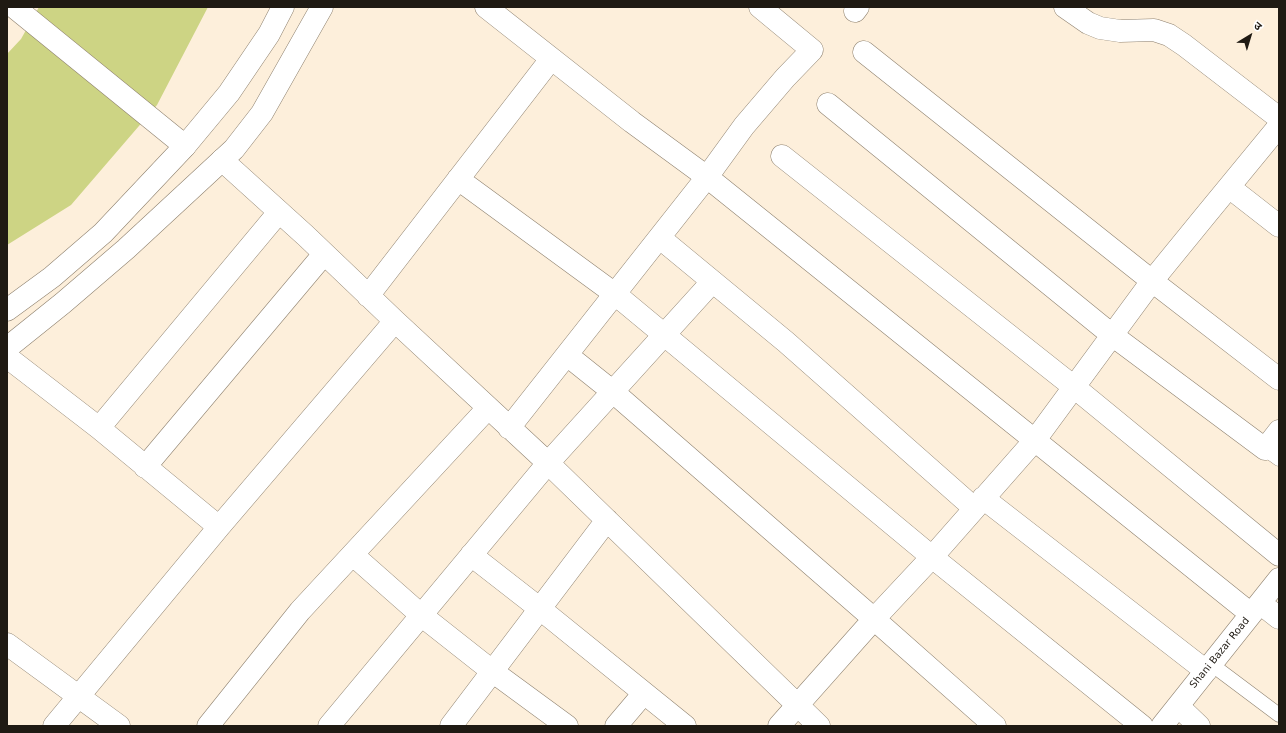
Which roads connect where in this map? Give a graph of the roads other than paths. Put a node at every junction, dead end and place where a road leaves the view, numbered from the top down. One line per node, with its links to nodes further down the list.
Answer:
1 (283, 7): 12 (street)
2 (322, 7): 14 (street)
3 (486, 7): 8 (street)
4 (760, 7): 15 (street)
5 (1065, 7): 10 (street)
6 (20, 12): 12 (street)
7 (864, 52): 22 (street)
8 (552, 59): 15 (street); 16 (street)
9 (828, 104): 29 (street)
10 (1279, 118)
11 (1276, 137): 17 (street)
12 (184, 146): 26 (street)
13 (782, 156): 34 (street)
14 (222, 160): 18 (street); 30 (street)
15 (707, 177): 20 (street); 40 (street)
16 (458, 179): 24 (street); 25 (street)
17 (1229, 187): 19 (street); 22 (street)
18 (280, 212): 21 (street); 37 (street)
19 (1279, 226)
20 (660, 238): 23 (street); 24 (street)
21 (324, 254): 25 (street); 43 (street)
22 (1152, 281): 29 (street); 33 (street)
23 (712, 282): 28 (street); 44 (street)
24 (615, 294): 28 (street); 31 (street)
25 (368, 296): 27 (street)
26 (7, 310)
27 (395, 322): 36 (street); 46 (street)
28 (663, 335): 35 (street); 50 (street)
29 (1112, 335): 34 (street); 41 (street)
30 (7, 348)
31 (567, 355): 35 (street); 38 (street)
32 (7, 357): 37 (street)
33 (1279, 379)
34 (1074, 387): 40 (street); 49 (street)
35 (612, 391): 42 (street); 56 (street)
36 (488, 408): 38 (street); 47 (street)
37 (98, 428): 43 (street)
38 (509, 428): 42 (street)
39 (1279, 431): 41 (street)
40 (1035, 440): 44 (street); 53 (street)
41 (1272, 454)
42 (548, 463): 45 (street); 48 (street)
43 (145, 467): 46 (street)
44 (979, 503): 50 (street); 58 (street)
45 (607, 520): 52 (street); 62 (street)
46 (219, 527): 61 (street)
47 (353, 555): 54 (street); 67 (street)
48 (471, 555): 52 (street); 54 (street)
49 (1279, 555)
50 (932, 557): 56 (street); 76 (street)
51 (1279, 579): 53 (street, Shani Bazar Road)
52 (539, 608): 59 (street); 60 (street)
53 (1256, 608): 55 (street); 58 (street, Shani Bazar Road)
54 (422, 614): 59 (street); 68 (street)
55 (1279, 618)
56 (874, 619): 62 (street); 75 (street)
57 (7, 644): 61 (street)
58 (1209, 667): 63 (street, Shani Bazar Road); 64 (lane)
59 (492, 671): 69 (street); 70 (street)
60 (644, 693): 71 (street); 72 (street)
61 (80, 696): 65 (street); 66 (street)
62 (798, 705): 73 (street); 74 (street)
63 (1178, 706): 77 (street, Shani Bazar Road); 78 (street)
64 (1279, 715)
65 (54, 726)
66 (120, 726)
67 (208, 726)
68 (329, 726)
69 (451, 726)
70 (567, 726)
71 (616, 726)
72 (685, 726)
73 (780, 726)
74 (819, 726)
75 (995, 726)
76 (1142, 726)
77 (1162, 726)
78 (1199, 726)

